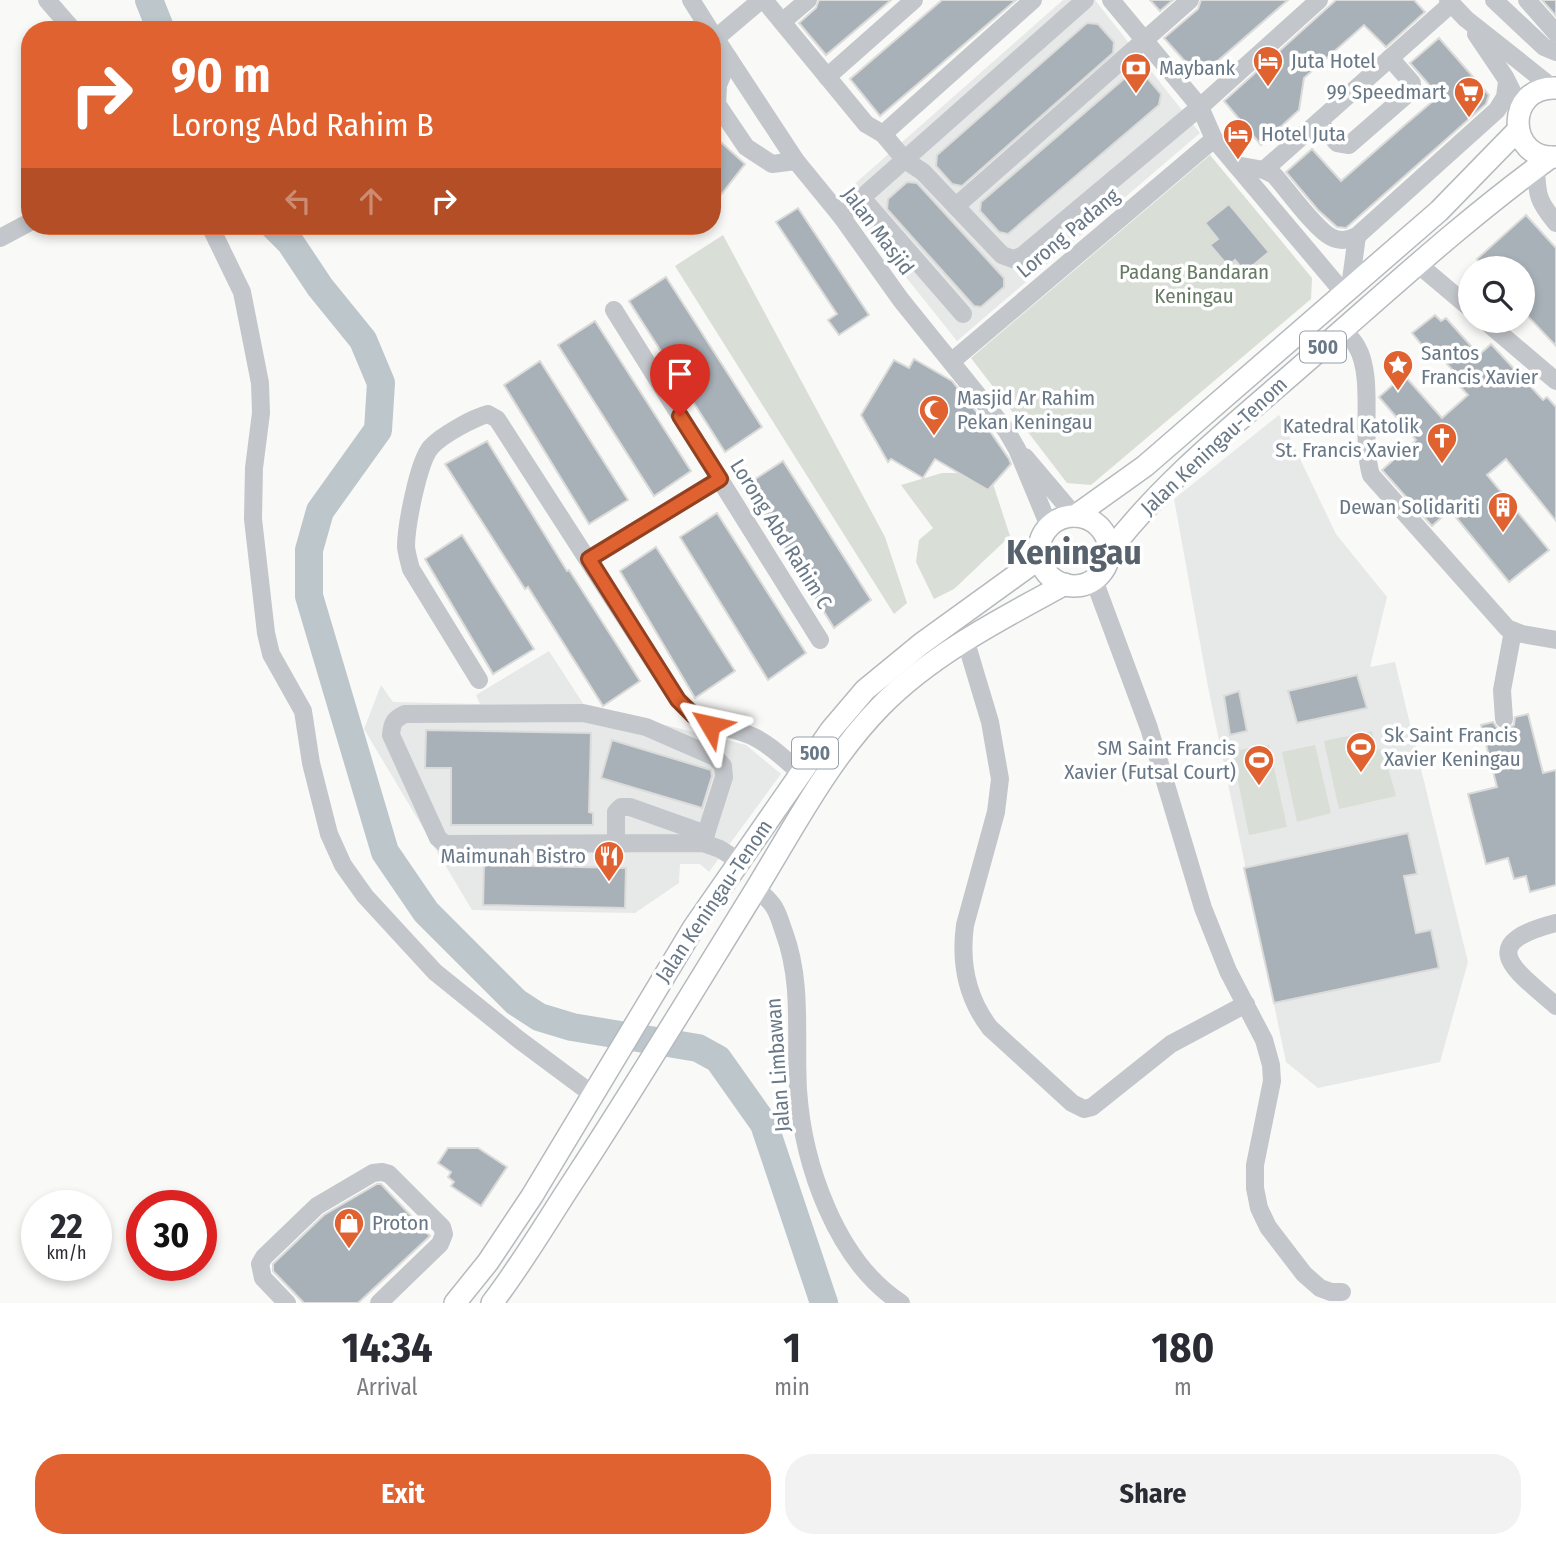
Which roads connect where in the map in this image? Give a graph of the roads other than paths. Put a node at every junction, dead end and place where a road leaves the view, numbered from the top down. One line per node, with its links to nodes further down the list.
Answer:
1 (47, 0): 15 (street)
2 (691, 0): 16 (street, Jalan Masjid)
3 (762, 0): 17 (street); 18 (street)
4 (808, 0): 17 (street)
5 (914, 0): 25 (street)
6 (1033, 0): 33 (street)
7 (1085, 0): 35 (street)
8 (1111, 0): 20 (street)
9 (1190, 0): 20 (street)
10 (1319, 0): 29 (street)
11 (1494, 0): 22 (street)
12 (1527, 0): 19 (street)
13 (1449, 1): 14 (street); 23 (street)
14 (1466, 19): 27 (street); 28 (street)
15 (65, 21)
16 (705, 21)
17 (782, 22): 25 (street)
18 (721, 28)
19 (1556, 33)
20 (1144, 42): 29 (street); 41 (street)
21 (721, 46): 24 (street, Jalan Masjid)
22 (1556, 52)
23 (1390, 58): 32 (street); 32 (street)
24 (729, 59): 26 (street); 36 (street, Jalan Masjid)
25 (827, 77): 33 (street)
26 (721, 78)
27 (1507, 82): 31 (street); 46 (street)
28 (1554, 88): 31 (main road, 500)
29 (1200, 107): 34 (street); 41 (street)
30 (721, 113): 36 (street)
31 (1519, 119): 37 (main road); 49 (main road, Jalan Keningau-Tenom / 500)
32 (1318, 122): 39 (street)
33 (883, 134): 35 (street)
34 (1214, 139): 38 (street); 55 (street, Lorong Padang)
35 (905, 160): 40 (street); 41 (street)
36 (796, 161): 42 (street, Jalan Masjid)
37 (1548, 161): 43 (street); 48 (main road, Jalan Keningau-Tenom / 500)
38 (1236, 165): 39 (street); 49 (street)
39 (1264, 170): 46 (street)
40 (862, 198): 42 (street); 52 (street)
41 (956, 206)
42 (841, 216): 55 (street, Jalan Masjid)
43 (1556, 223)
44 (21, 227): 47 (street)
45 (214, 235): 82 (street)
46 (1357, 236): 49 (street)
47 (0, 238)
48 (1419, 265): 50 (street); 53 (main road, Jalan Keningau-Tenom / 500)
49 (1346, 290): 59 (main road, Jalan Keningau-Tenom / 500)
50 (1458, 298)
51 (614, 310): 58 (street, Lorong Abd Rahim C)
52 (963, 313)
53 (1344, 330): 61 (main road, Jalan Keningau-Tenom / 500); 66 (street)
54 (1499, 333): 56 (street)
55 (951, 362): 57 (street, Jalan Masjid)
56 (1556, 381)
57 (1017, 449): 59 (street); 60 (street)
58 (720, 479): 63 (street); 67 (street, Lorong Abd Rahim C)
59 (1075, 516): 60 (main road, 500); 61 (main road)
60 (1049, 526): 62 (main road)
61 (1110, 552): 64 (main road, 500)
62 (1040, 558): 65 (main road); 74 (main road, Jalan Keningau-Tenom / 500)
63 (589, 559): 70 (street); 71 (street)
64 (1094, 580): 65 (main road, 500); 80 (street)
65 (1065, 584): 69 (main road, Jalan Keningau-Tenom / 500)
66 (1513, 631): 68 (street); 72 (street)
67 (820, 640)
68 (1556, 640)
69 (966, 642): 78 (main road, Jalan Keningau-Tenom / 500); 80 (street)
70 (479, 680)
71 (685, 708): 73 (street); 74 (street)
72 (1504, 719)
73 (672, 738): 75 (street); 76 (street)
74 (801, 773): 77 (main road, Jalan Keningau-Tenom / 500)
75 (705, 839): 76 (street); 76 (street); 77 (street)
76 (617, 844)
77 (739, 861): 82 (main road, Jalan Keningau-Tenom / 500)
78 (757, 888): 83 (main road, Jalan Keningau-Tenom / 500); 90 (street, Jalan Limbawan)
79 (1556, 923): 81 (street)
80 (1246, 1004): 84 (street)
81 (1556, 1006)
82 (592, 1094): 87 (main road, Jalan Keningau-Tenom / 500)
83 (516, 1269): 88 (main road, Jalan Keningau-Tenom / 500); 89 (main road)
84 (1342, 1292)
85 (288, 1303): 86 (street)
86 (379, 1303)
87 (455, 1303)
88 (492, 1303)
89 (506, 1303)
90 (901, 1303)

